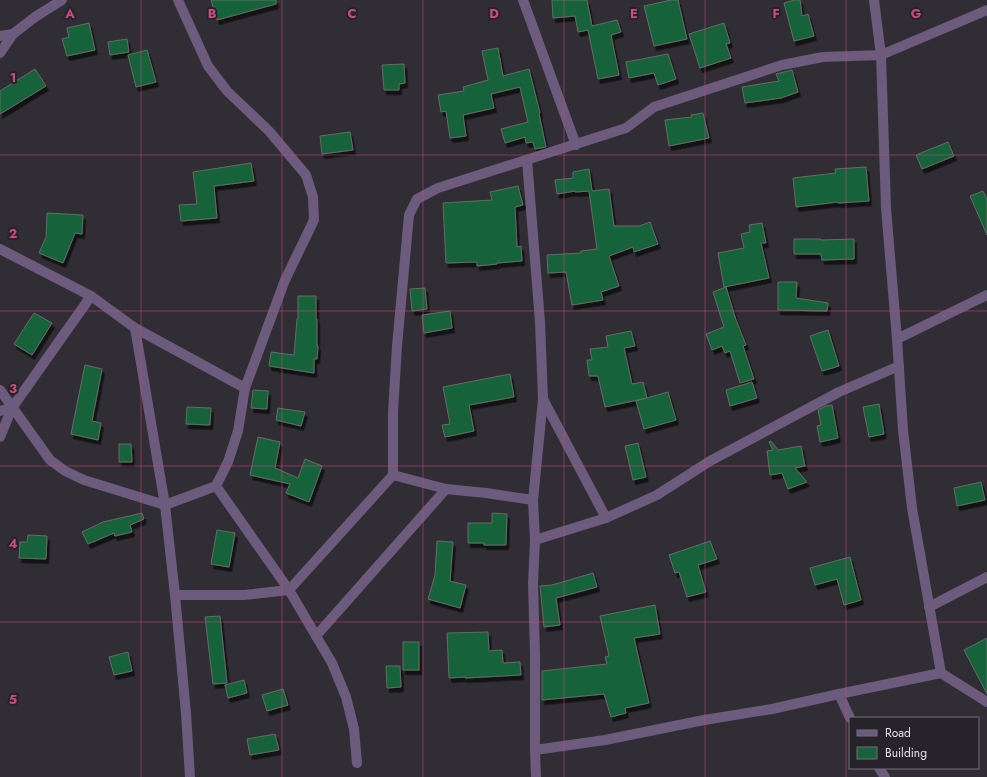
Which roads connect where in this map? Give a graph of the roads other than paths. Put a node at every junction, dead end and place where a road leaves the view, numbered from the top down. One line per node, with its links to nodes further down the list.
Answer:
1 (62, 0): 6 (street)
2 (178, 0): 18 (street)
3 (523, 0): 10 (street)
4 (874, 0): 9 (street)
5 (987, 10): 9 (street)
6 (13, 34): 7 (street); 8 (street)
7 (0, 36)
8 (0, 52)
9 (881, 55): 10 (street); 16 (street)
10 (576, 144): 11 (street)
11 (527, 160): 20 (street); 24 (street)
12 (0, 249): 14 (street)
13 (987, 295): 16 (street)
14 (91, 296): 15 (street); 21 (street)
15 (135, 328): 18 (street); 28 (street)
16 (898, 339): 17 (street)
17 (899, 366): 29 (street); 34 (street)
18 (245, 388): 25 (street)
19 (0, 390): 21 (street)
20 (543, 399): 27 (street); 29 (street)
21 (12, 408): 22 (street); 23 (street); 28 (street)
22 (0, 412)
23 (0, 437)
24 (393, 475): 26 (street); 32 (street)
25 (216, 486): 28 (street); 32 (street)
26 (446, 489): 27 (street); 35 (street)
27 (533, 500): 30 (street)
28 (165, 505): 33 (street)
29 (606, 518): 30 (street)
30 (535, 540): 40 (street)
31 (987, 577): 34 (street)
32 (289, 590): 33 (street); 35 (street)
33 (175, 595): 42 (street)
34 (929, 607): 36 (street)
35 (316, 636): 41 (street)
36 (941, 673): 37 (street); 38 (street)
37 (839, 694): 39 (street); 40 (street)
38 (987, 702)
39 (850, 717)
40 (534, 750): 43 (street)
41 (357, 763)
42 (190, 777)
43 (536, 777)

